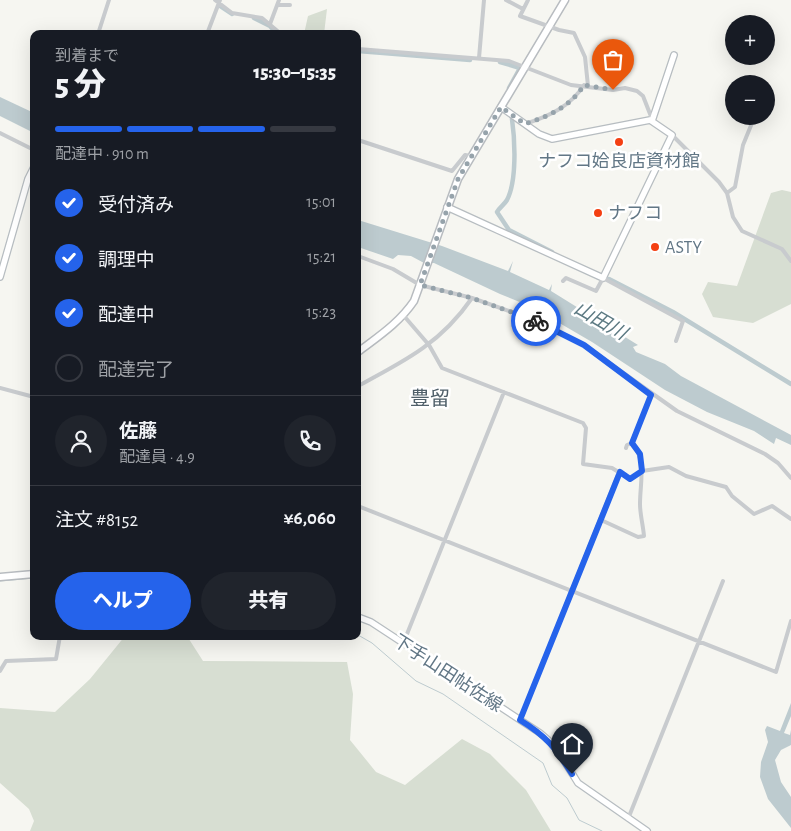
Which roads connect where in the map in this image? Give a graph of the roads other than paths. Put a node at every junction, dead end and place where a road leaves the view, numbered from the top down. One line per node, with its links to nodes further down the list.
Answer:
1 (109, 0): 12 (street)
2 (484, 0): 17 (street)
3 (506, 0): 9 (street)
4 (528, 0): 9 (street)
5 (565, 0): 11 (main road)
6 (218, 1): 10 (street); 13 (street)
7 (279, 2): 8 (street); 10 (street)
8 (290, 5)
9 (523, 9): 11 (street)
10 (270, 24): 14 (street)
11 (549, 26): 18 (main road); 19 (street)
12 (99, 30)
13 (208, 30)
14 (276, 30)
15 (361, 49): 17 (street)
16 (674, 55): 21 (street)
17 (479, 58): 18 (street)
18 (525, 66): 19 (street); 20 (main road)
19 (586, 86): 21 (street); 22 (street)
20 (501, 107): 22 (street); 28 (main road)
21 (652, 121): 22 (street); 25 (street)
22 (525, 124)
23 (751, 125): 30 (street)
24 (0, 133): 27 (street)
25 (672, 135): 30 (street); 35 (street)
26 (361, 141): 28 (street)
27 (30, 148)
28 (470, 156): 31 (main road)
29 (30, 175): 34 (street)
30 (727, 194): 33 (street)
31 (447, 207): 35 (street); 37 (main road)
32 (361, 257): 37 (street)
33 (791, 261)
34 (0, 278)
35 (603, 278): 36 (street); 40 (street)
36 (563, 281)
37 (420, 284): 38 (street); 39 (main road)
38 (472, 298): 41 (street); 46 (street)
39 (404, 316): 41 (street); 42 (main road)
40 (676, 341)
41 (429, 345): 43 (street); 45 (street)
42 (361, 350)
43 (361, 384)
44 (0, 388): 47 (street)
45 (504, 392): 51 (street); 56 (street)
46 (651, 395): 48 (street); 52 (street)
47 (30, 396)
48 (632, 443): 49 (street); 50 (street)
49 (626, 448)
50 (642, 471): 51 (street); 54 (street); 55 (street)
51 (620, 472): 55 (street)
52 (791, 478)
53 (361, 507): 56 (street)
54 (791, 519)
55 (600, 520): 60 (street)
56 (446, 540): 60 (street); 65 (street)
57 (30, 574): 58 (main road)
58 (0, 577)
59 (723, 581): 64 (street)
60 (572, 590): 64 (street); 68 (street)
61 (361, 618): 65 (street, 下手山田帖佐線)
62 (791, 621): 64 (street)
63 (59, 640): 66 (street)
64 (699, 641): 69 (street)
65 (403, 644): 68 (street, 下手山田帖佐線)
66 (2, 662): 67 (street)
67 (0, 671)
68 (520, 720): 69 (street, 下手山田帖佐線)
69 (628, 819): 70 (street, 下手山田帖佐線)
70 (647, 831)

